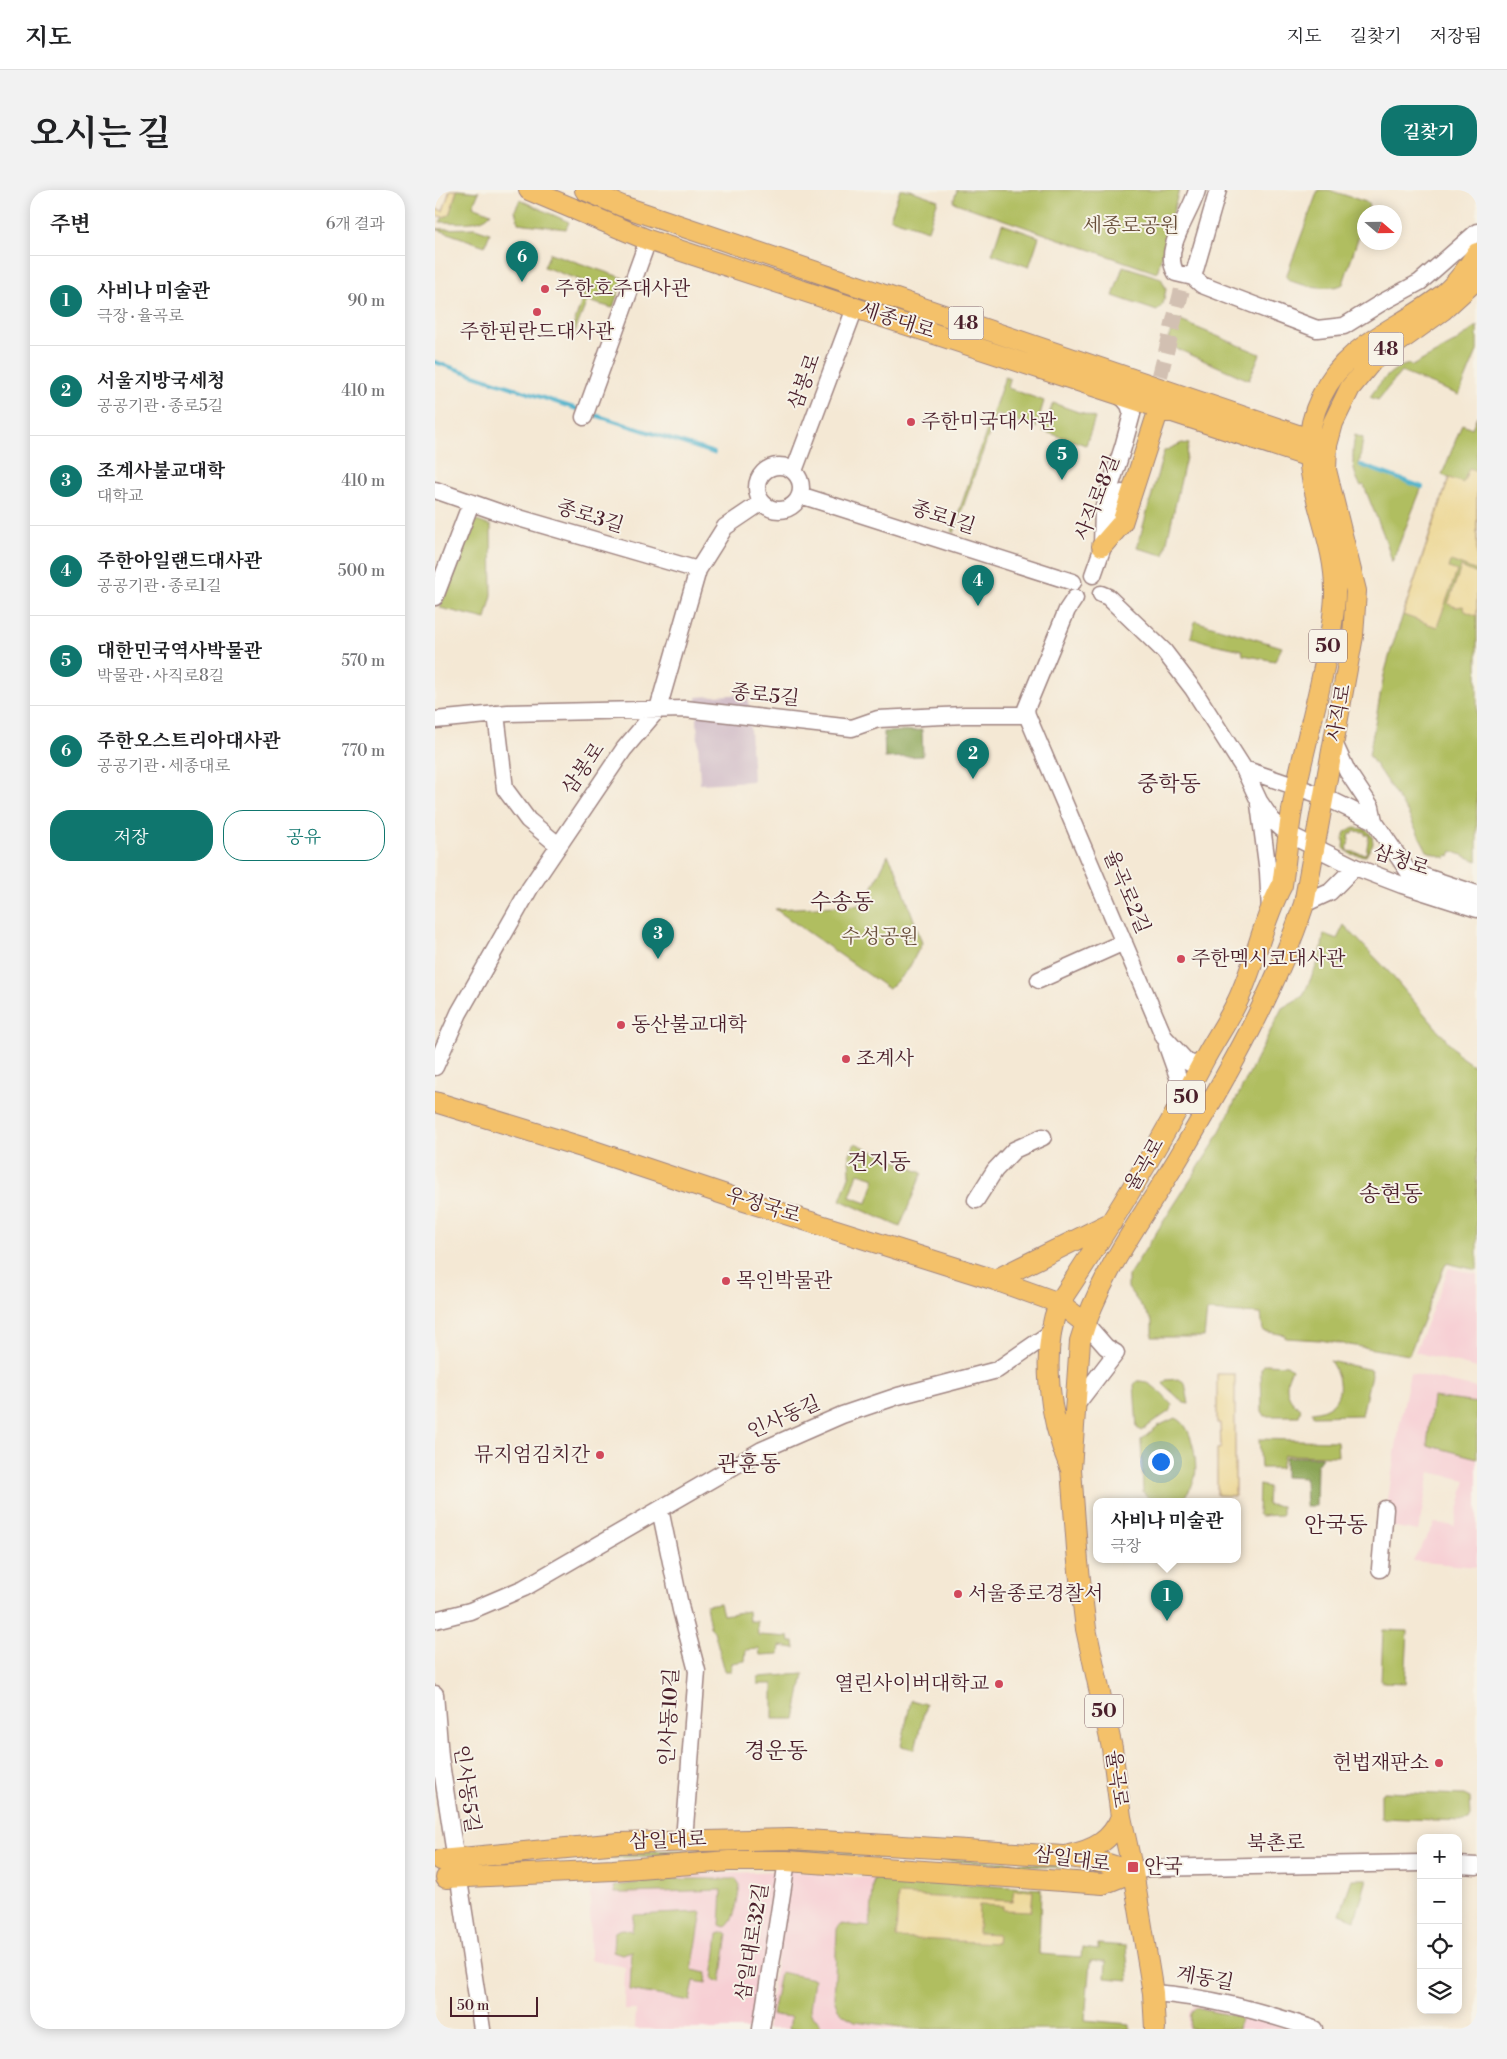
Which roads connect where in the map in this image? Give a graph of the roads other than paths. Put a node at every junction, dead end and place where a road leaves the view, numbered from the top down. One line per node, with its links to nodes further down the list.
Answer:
1 (529, 190): 7 (main road, 세종대로 / 48)
2 (585, 190): 16 (main road, 세종대로 / 48)
3 (1197, 190): 9 (street)
4 (1207, 190): 9 (street)
5 (1218, 190): 9 (street)
6 (1477, 232): 9 (street)
7 (648, 240): 11 (main road, 세종대로 / 48); 15 (street)
8 (1477, 253): 13 (main road, 사직로 / 48)
9 (1190, 272)
10 (1477, 279): 18 (main road, 사직로 / 48)
11 (855, 308): 12 (main road, 세종대로 / 48); 19 (street, 삼봉로)
12 (1113, 392): 14 (main road, 세종대로 / 48); 24 (street)
13 (1317, 407): 16 (main road); 18 (main road, 사직로 / 48)
14 (1172, 412): 18 (main road, 세종대로 / 48); 24 (main road)
15 (584, 417)
16 (1267, 426): 18 (main road, 세종대로 / 48)
17 (1144, 438): 24 (street, 사직로8길)
18 (1318, 451): 35 (main road, 사직로 / 50); 37 (main road, 사직로 / 50)
19 (794, 471): 21 (street); 22 (street)
20 (435, 490): 23 (street, 종로3길)
21 (800, 495): 22 (street); 27 (street, 종로1길)
22 (762, 502): 25 (street, 삼봉로)
23 (471, 503): 25 (street, 종로3길); 29 (street)
24 (1102, 546): 26 (street, 사직로8길)
25 (698, 570): 31 (street, 삼봉로)
26 (1093, 575): 27 (street); 28 (street)
27 (1073, 582): 30 (street)
28 (1101, 594): 30 (street); 36 (street)
29 (435, 596)
30 (1077, 600): 33 (street)
31 (658, 709): 32 (street, 종로5길); 33 (street, 종로5길); 42 (street, 삼봉로)
32 (496, 714): 34 (street, 종로5길); 42 (street)
33 (1027, 715): 49 (street, 율곡로2길)
34 (435, 720)
35 (1335, 745): 38 (main road, 사직로 / 50); 40 (street, 삼청로)
36 (1245, 769): 37 (street); 39 (street)
37 (1296, 786): 38 (street); 41 (main road, 사직로 / 50)
38 (1323, 796): 40 (street); 43 (main road, 사직로 / 50)
39 (1259, 801): 41 (street, 삼청로); 48 (street)
40 (1375, 820): 45 (street, 삼청로)
41 (1288, 834): 43 (street, 삼청로); 48 (main road, 율곡로 / 50)
42 (558, 845): 53 (street, 삼봉로)
43 (1314, 846): 44 (street, 삼청로); 46 (main road, 율곡로)
44 (1355, 867): 46 (street); 47 (street, 삼청로)
45 (1477, 894)
46 (1304, 904): 61 (main road, 율곡로)
47 (1477, 909)
48 (1270, 915): 52 (main road, 율곡로 / 50)
49 (1124, 942): 50 (street); 51 (street, 율곡로2길)
50 (1039, 980)
51 (1164, 1037): 52 (street, 율곡로2길); 55 (street)
52 (1204, 1060): 55 (main road, 율곡로 / 50)
53 (435, 1067)
54 (435, 1102): 59 (main road, 우정국로)
55 (1181, 1105): 58 (main road, 율곡로 / 50)
56 (1043, 1137): 57 (street)
57 (976, 1200)
58 (1112, 1222): 59 (main road); 60 (main road, 율곡로 / 50)
59 (995, 1280): 60 (main road, 우정국로)
60 (1059, 1303): 61 (main road, 우정국로); 62 (main road, 율곡로)
61 (1085, 1323): 63 (main road, 율곡로); 63 (street)
62 (1051, 1332): 64 (main road, 율곡로 / 50); 65 (street, 인사동길)
63 (1076, 1405): 64 (main road, 율곡로)
64 (1071, 1469): 70 (main road, 율곡로 / 50)
65 (659, 1509): 68 (street, 인사동길); 71 (street, 인사동10길)
66 (1385, 1509): 67 (street)
67 (1380, 1569)
68 (435, 1620)
69 (435, 1694): 81 (street, 인사동5길)
70 (1121, 1818): 75 (main road); 84 (main road, 율곡로 / 50)
71 (684, 1840): 72 (main road, 삼일대로); 73 (main road, 삼일대로)
72 (619, 1843): 81 (main road, 삼일대로); 82 (main road)
73 (883, 1843): 74 (main road, 삼일대로); 80 (main road)
74 (944, 1847): 75 (main road, 삼일대로); 83 (main road)
75 (1064, 1856): 84 (main road, 삼일대로)
76 (787, 1861): 80 (main road, 삼일대로); 82 (main road, 삼일대로); 87 (street, 삼일대로32길)
77 (1417, 1863): 84 (street, 북촌로)
78 (1462, 1865): 79 (street)
79 (1477, 1866)
80 (871, 1868): 83 (main road, 삼일대로)
81 (450, 1869): 82 (main road, 삼일대로); 86 (street, 인사동5길)
82 (613, 1870)
83 (933, 1872): 84 (main road, 삼일대로)
84 (1133, 1872): 85 (main road, 율곡로 / 50)
85 (1153, 1993): 88 (main road, 율곡로 / 50); 89 (street, 계동길)
86 (482, 2029)
87 (761, 2029)
88 (1155, 2029)
89 (1314, 2029)

